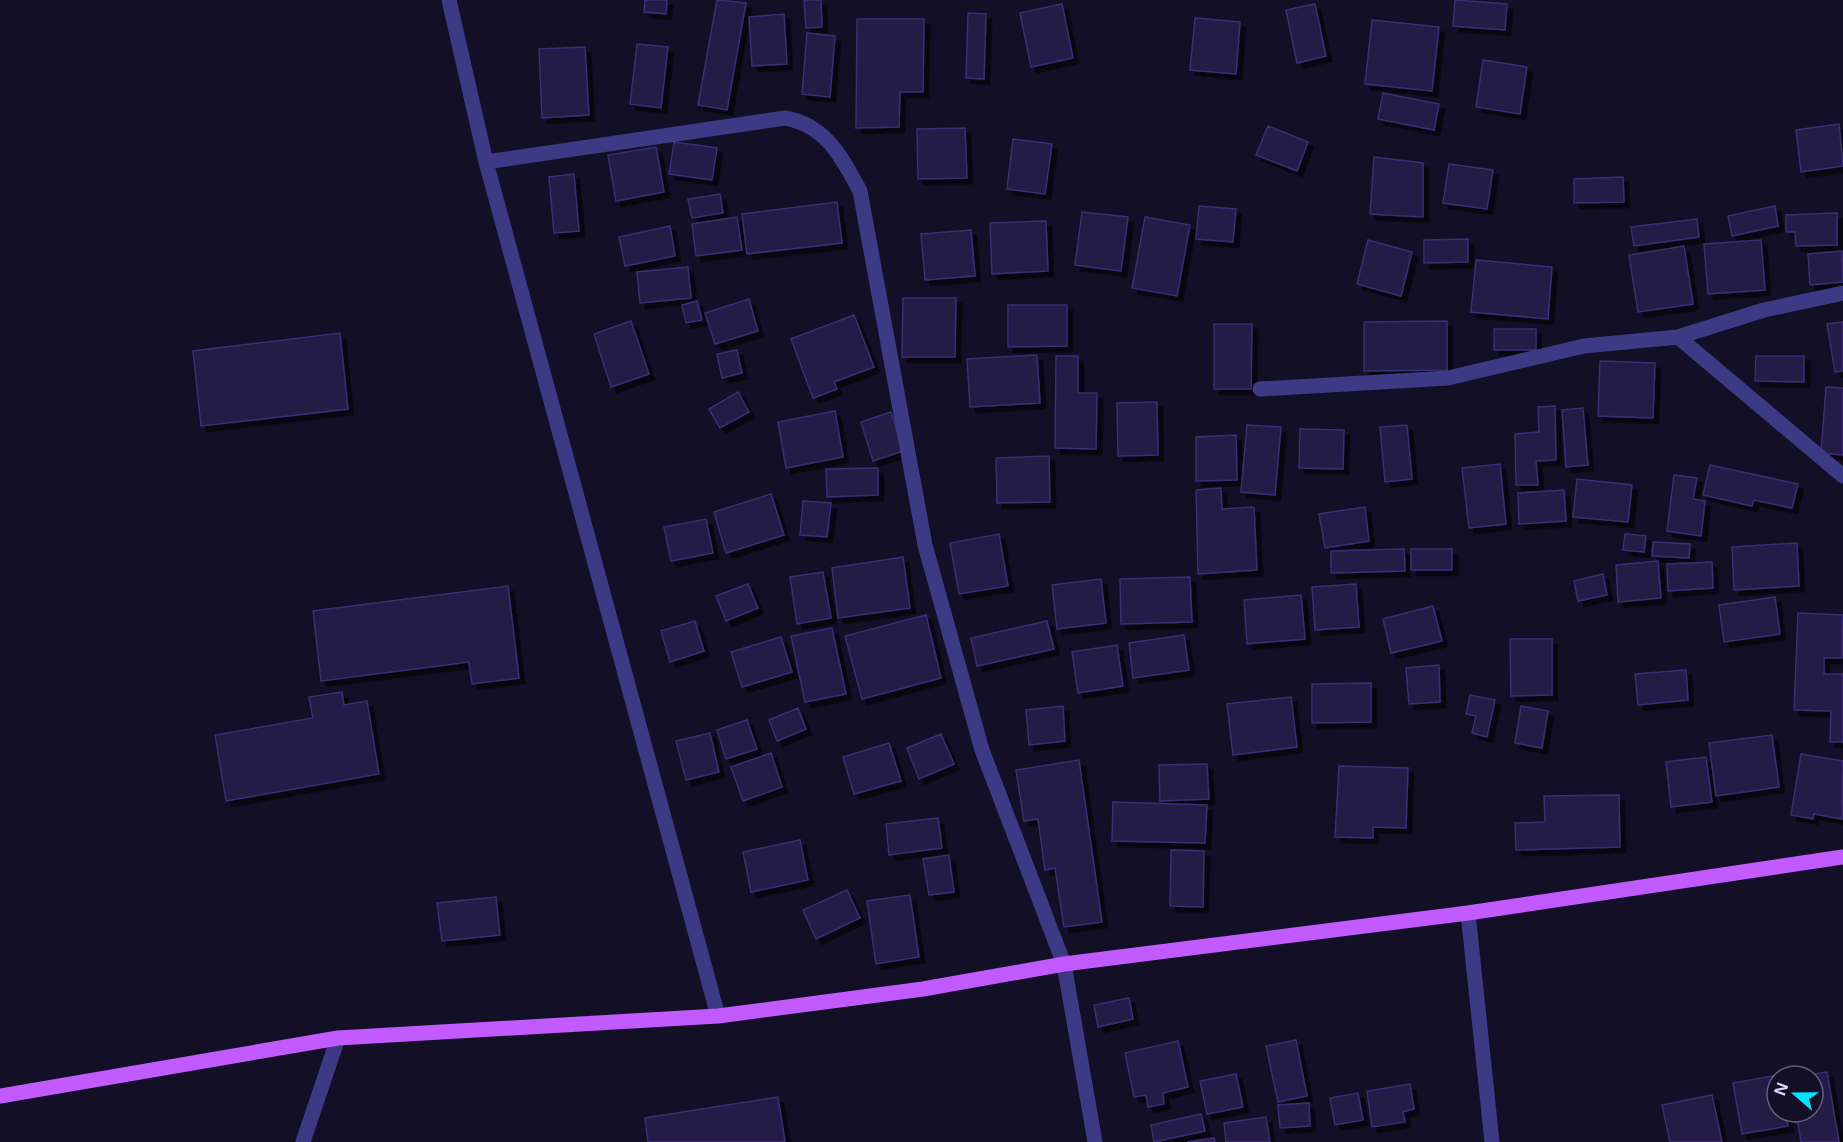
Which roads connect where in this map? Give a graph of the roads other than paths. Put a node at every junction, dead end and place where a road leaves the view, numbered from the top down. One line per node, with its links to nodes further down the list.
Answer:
1 (449, 0): 2 (street)
2 (486, 162): 9 (street); 10 (street)
3 (1843, 292): 4 (street)
4 (1678, 337): 5 (street); 6 (street)
5 (1260, 389)
6 (1843, 476)
7 (1843, 857): 8 (main road)
8 (1468, 913): 9 (main road); 15 (street)
9 (1064, 964): 10 (main road); 14 (street)
10 (718, 1016): 11 (main road)
11 (338, 1038): 12 (main road); 13 (street)
12 (0, 1096)
13 (303, 1142)
14 (1095, 1142)
15 (1492, 1142)

